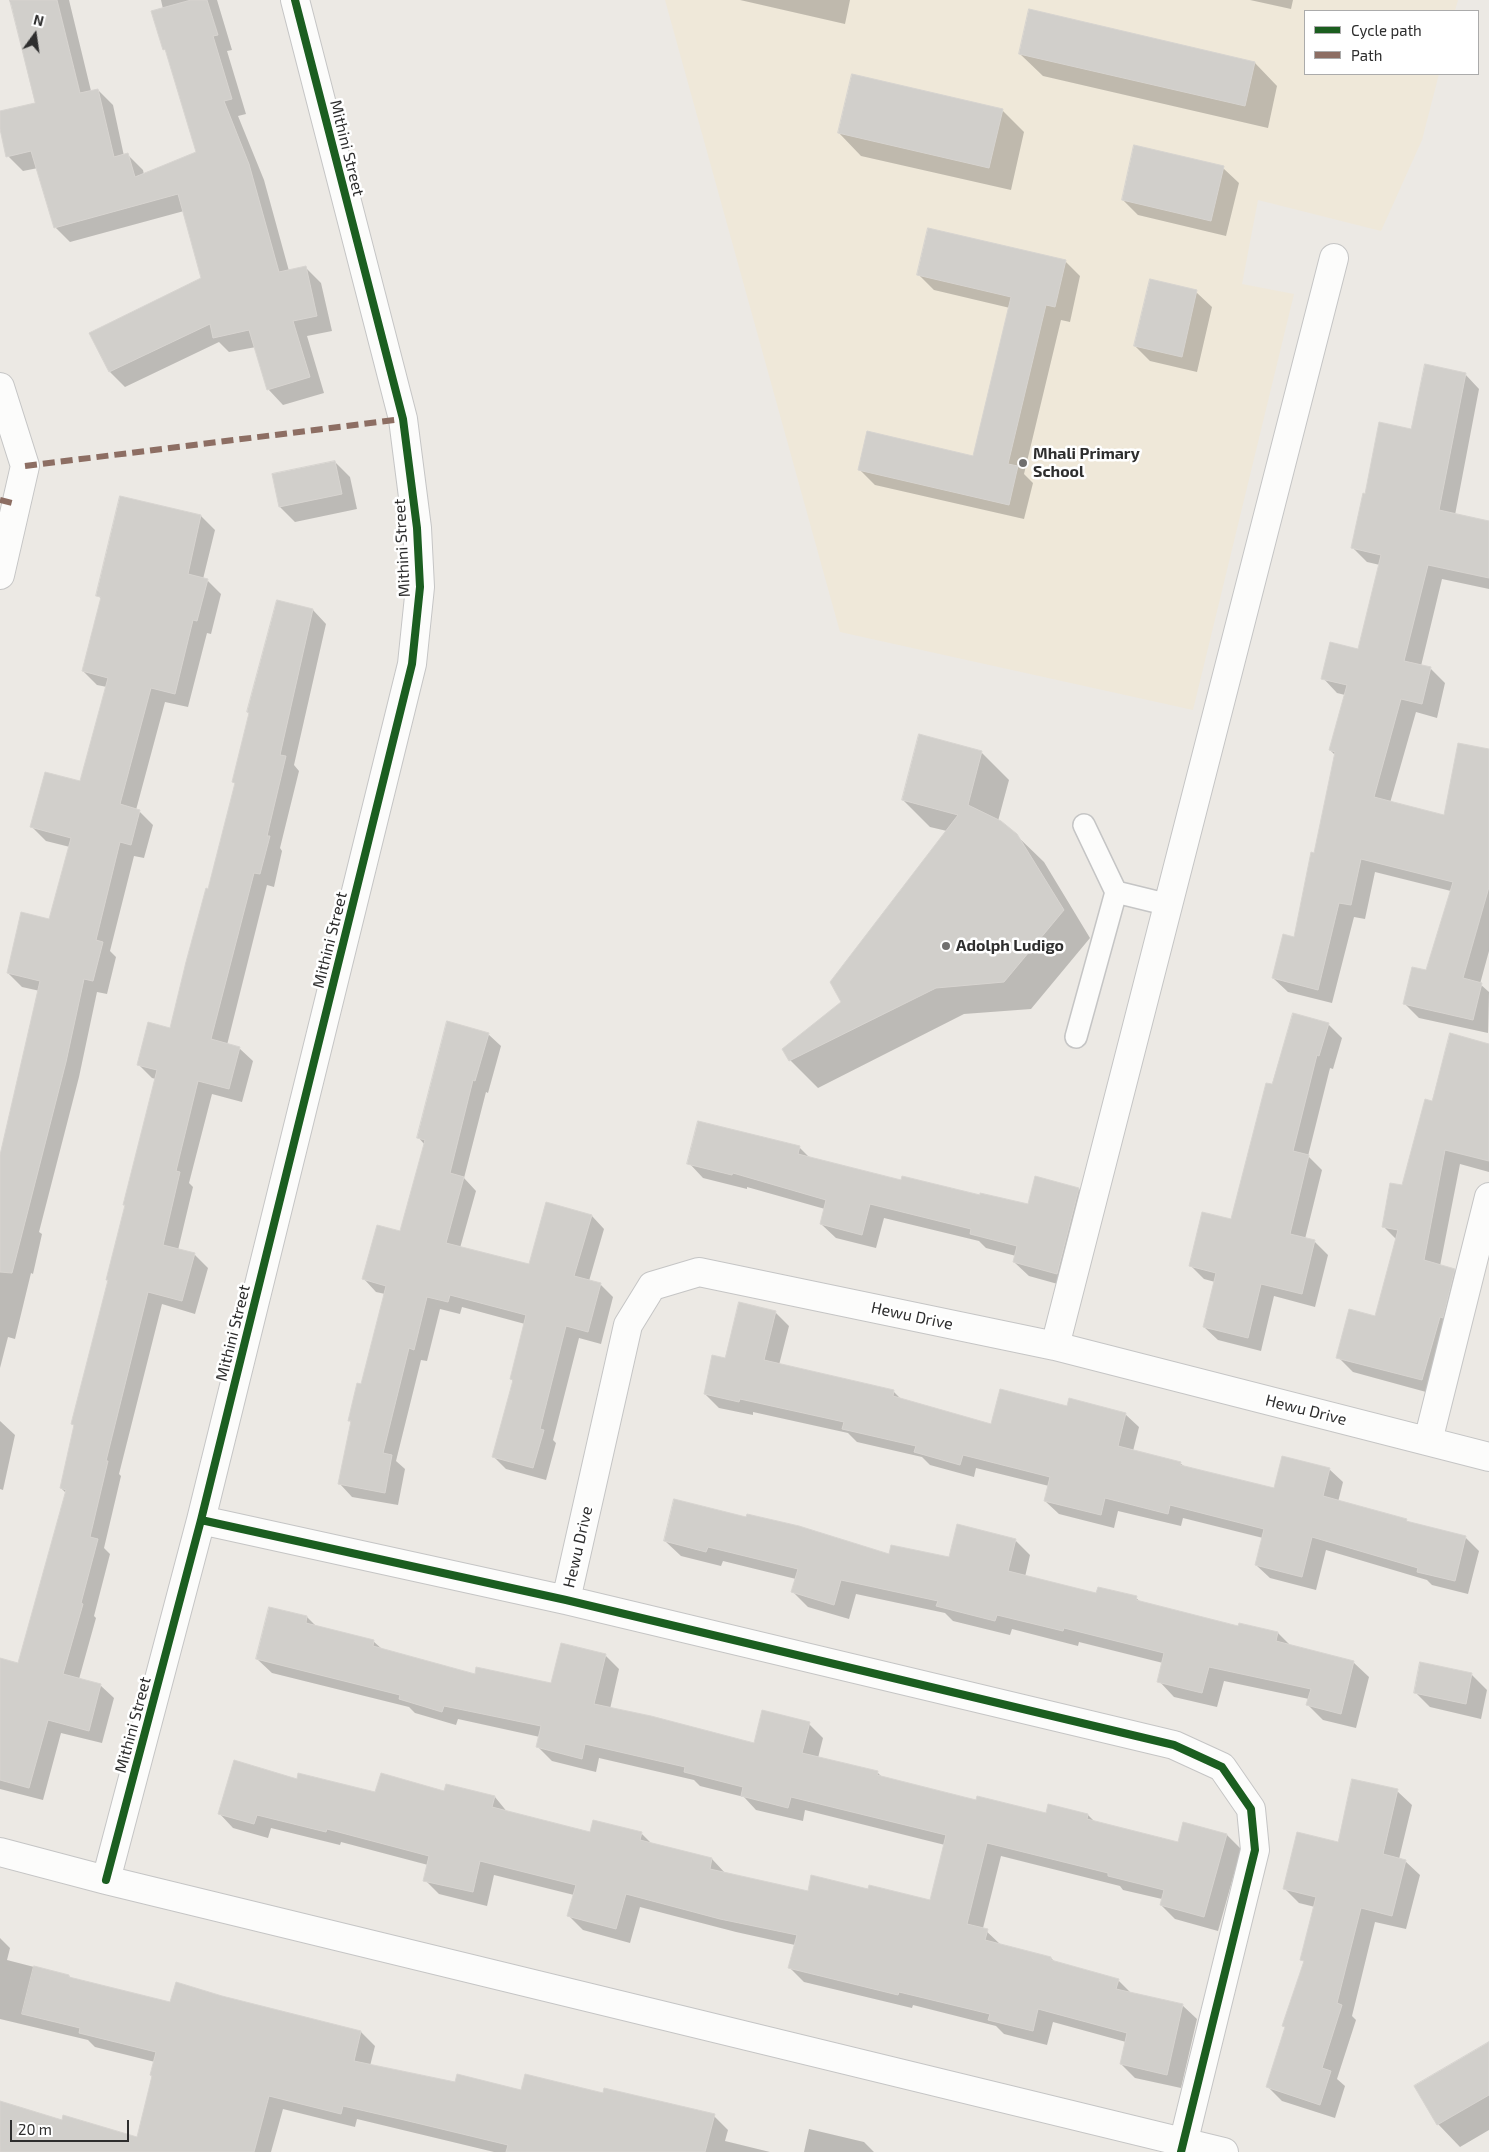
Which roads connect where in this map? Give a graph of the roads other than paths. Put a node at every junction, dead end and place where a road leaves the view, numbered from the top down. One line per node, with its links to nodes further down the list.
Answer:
1 (295, 0): 13 (street, Mithini Street)
2 (1334, 258): 7 (street)
3 (0, 387): 4 (street)
4 (0, 576)
5 (1084, 825): 6 (lane)
6 (1116, 892): 7 (lane); 8 (lane)
7 (1168, 905): 10 (street)
8 (1076, 1037)
9 (1489, 1197): 11 (street)
10 (1055, 1346): 11 (street, Hewu Drive); 14 (street, Hewu Drive)
11 (1428, 1441): 12 (street, Hewu Drive)
12 (1489, 1457)
13 (202, 1520): 14 (street); 16 (street, Mithini Street)
14 (566, 1600): 17 (street)
15 (0, 1852): 16 (street)
16 (106, 1880): 17 (street)
17 (1182, 2147): 18 (street)
18 (1224, 2152)

